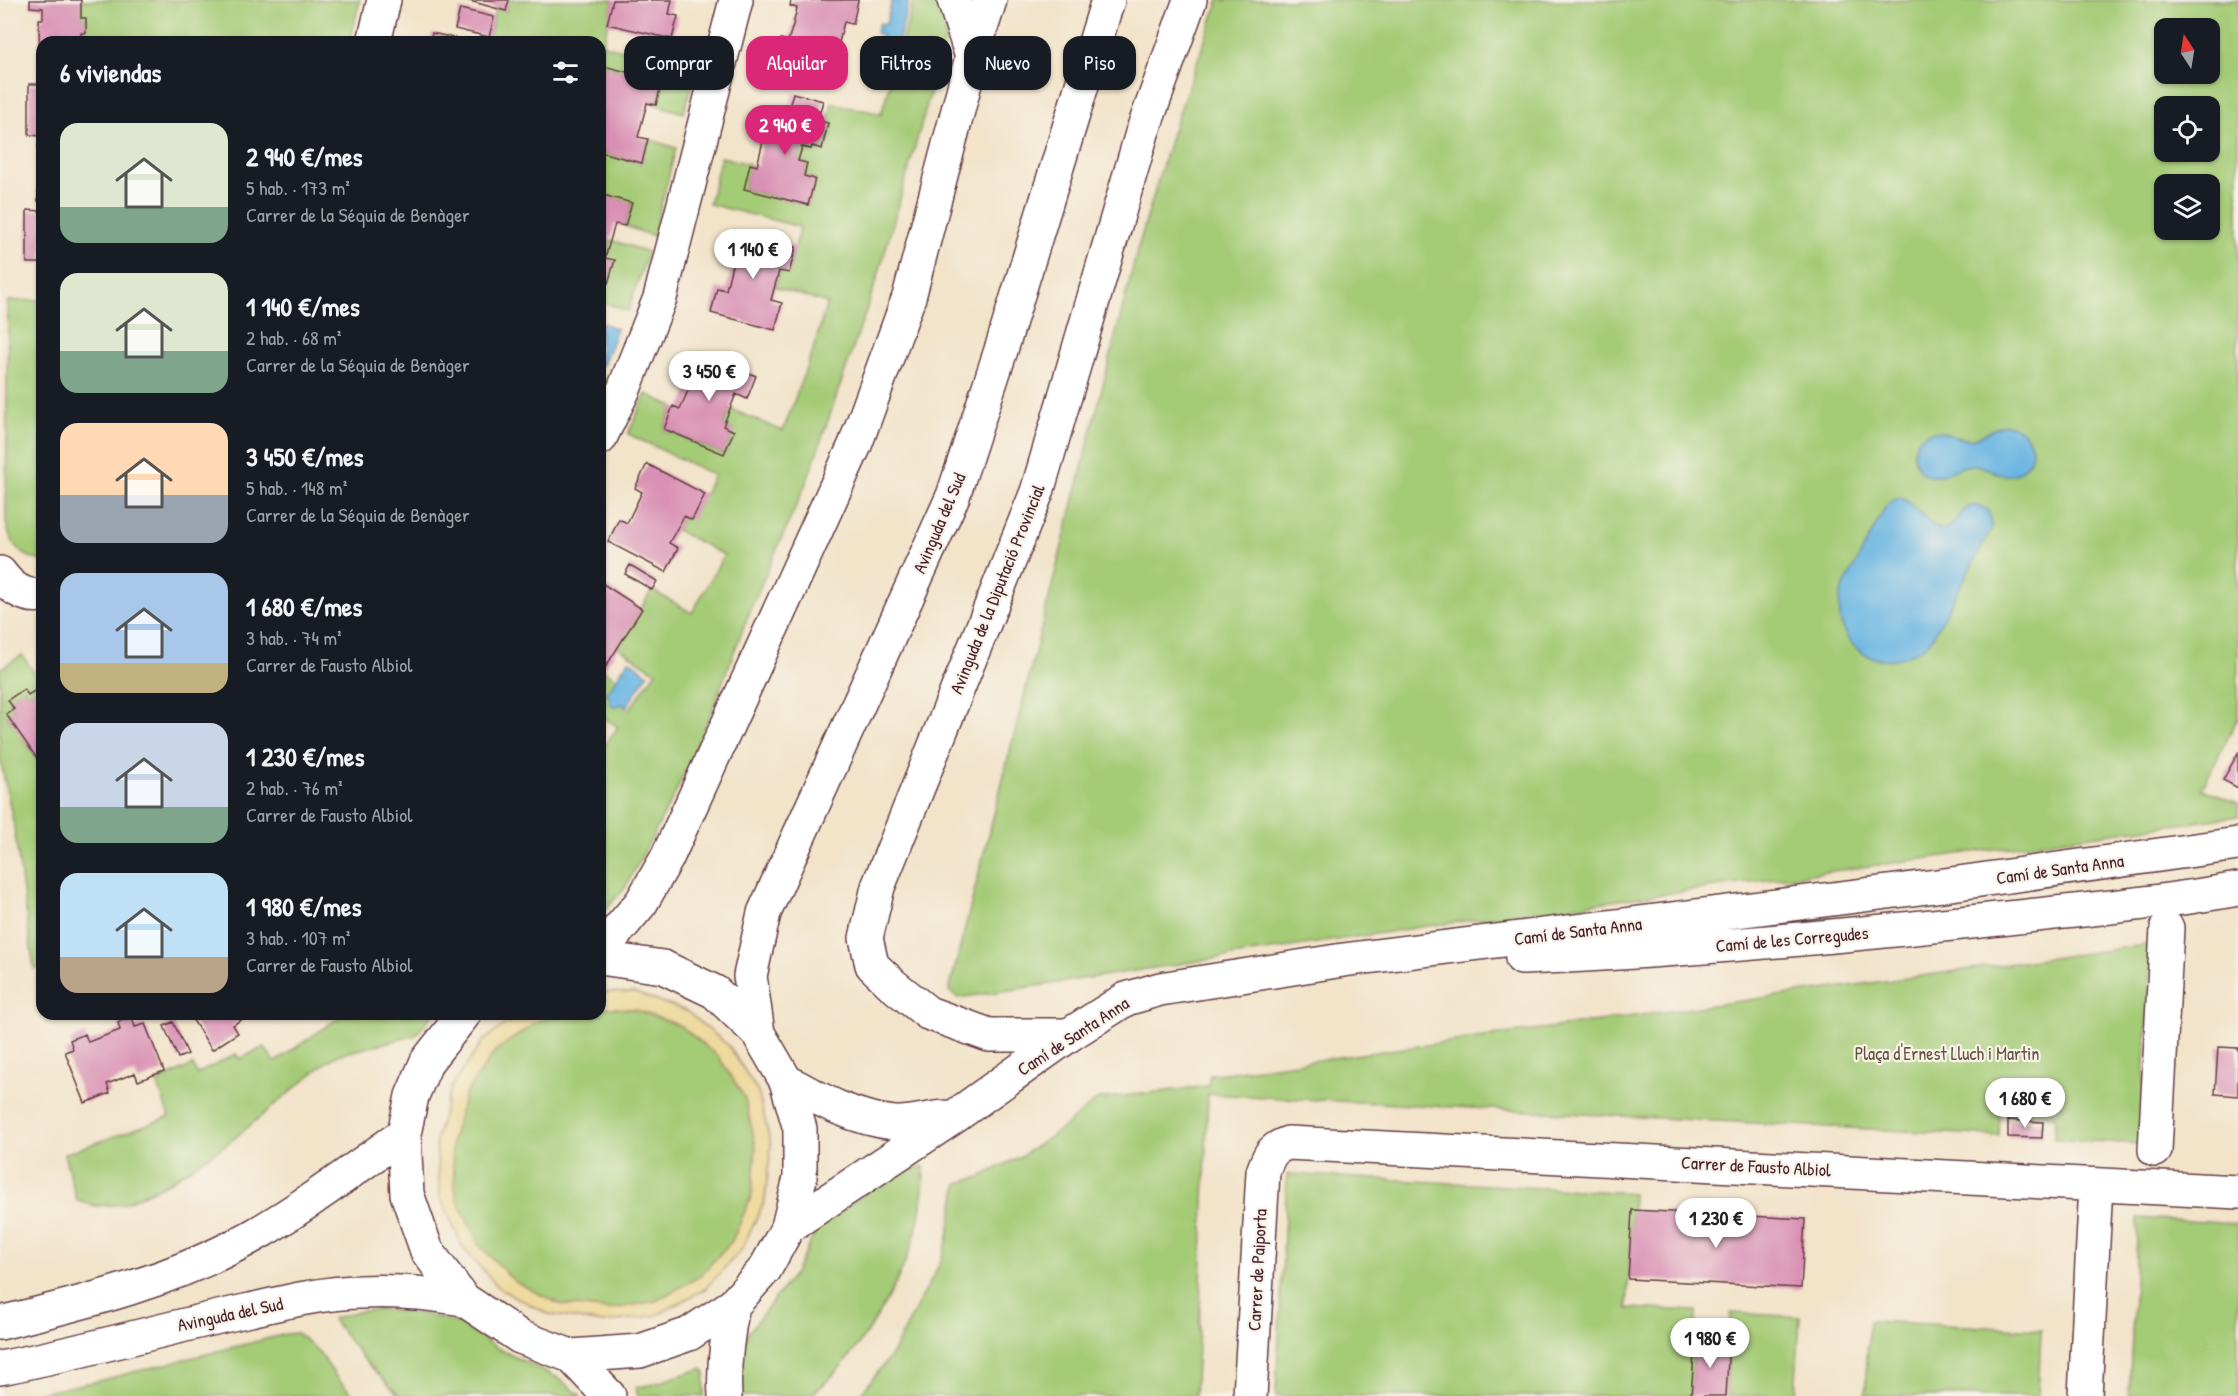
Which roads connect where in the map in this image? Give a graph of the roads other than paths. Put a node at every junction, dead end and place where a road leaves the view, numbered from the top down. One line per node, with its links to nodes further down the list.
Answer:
1 (384, 0): 7 (street)
2 (736, 0): 11 (street)
3 (954, 0): 8 (street)
4 (990, 0): 9 (street)
5 (1108, 0): 19 (street, Avinguda del Sud)
6 (1191, 0): 20 (street, Avinguda de la Diputació Provincial)
7 (375, 36)
8 (965, 36)
9 (979, 36)
10 (964, 87): 15 (street)
11 (606, 426)
12 (2238, 844): 17 (street, Camí de Santa Anna)
13 (2238, 889): 17 (street, Camí de les Corregudes)
14 (2167, 928): 25 (street)
15 (606, 951)
16 (606, 959): 19 (street)
17 (1343, 960): 20 (street, Camí de Santa Anna)
18 (459, 1020): 23 (street)
19 (758, 1033): 21 (street)
20 (1069, 1035): 22 (street, Camí de Santa Anna)
21 (786, 1081): 22 (street); 28 (street)
22 (954, 1117): 28 (street, Camí de Santa Anna)
23 (404, 1134): 29 (street); 31 (street)
24 (1275, 1148): 26 (street, Carrer de Fausto Albiol); 36 (street, Carrer de Paiporta)
25 (2155, 1150)
26 (2096, 1185): 27 (street, Carrer de Fausto Albiol); 37 (street)
27 (2238, 1192)
28 (788, 1227): 30 (street)
29 (463, 1299): 32 (street); 33 (street, Avinguda del Sud)
30 (733, 1305): 32 (street); 35 (street)
31 (0, 1323)
32 (571, 1356): 34 (street)
33 (0, 1368)
34 (609, 1396)
35 (725, 1396)
36 (1250, 1396)
37 (2085, 1396)

